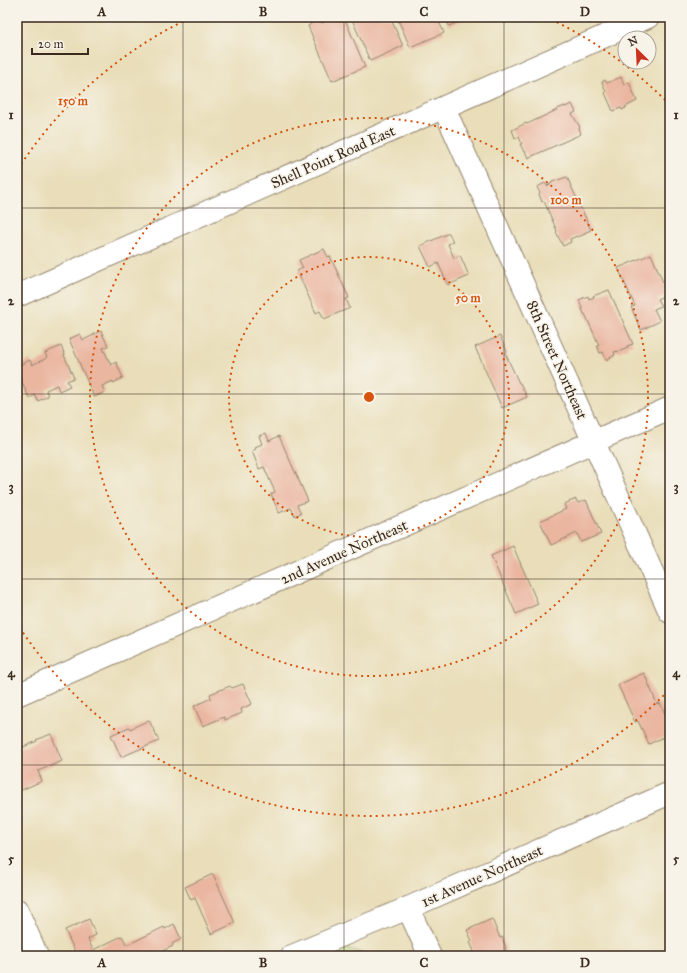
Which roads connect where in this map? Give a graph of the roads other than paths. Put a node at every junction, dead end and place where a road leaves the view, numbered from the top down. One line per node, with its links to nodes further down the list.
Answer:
1 (648, 17): 2 (street, Shell Point Road East)
2 (444, 108): 3 (street, Shell Point Road East); 5 (street, 8th Street Northeast)
3 (17, 296)
4 (670, 408): 5 (street, 2nd Avenue Northeast)
5 (594, 441): 6 (street, 8th Street Northeast); 7 (street, 2nd Avenue Northeast)
6 (670, 612)
7 (17, 695)
8 (670, 793): 9 (street, 1st Avenue Northeast)
9 (408, 908): 12 (street, 1st Avenue Northeast); 13 (street)
10 (17, 910): 11 (street)
11 (37, 956)
12 (292, 956)
13 (430, 956)

